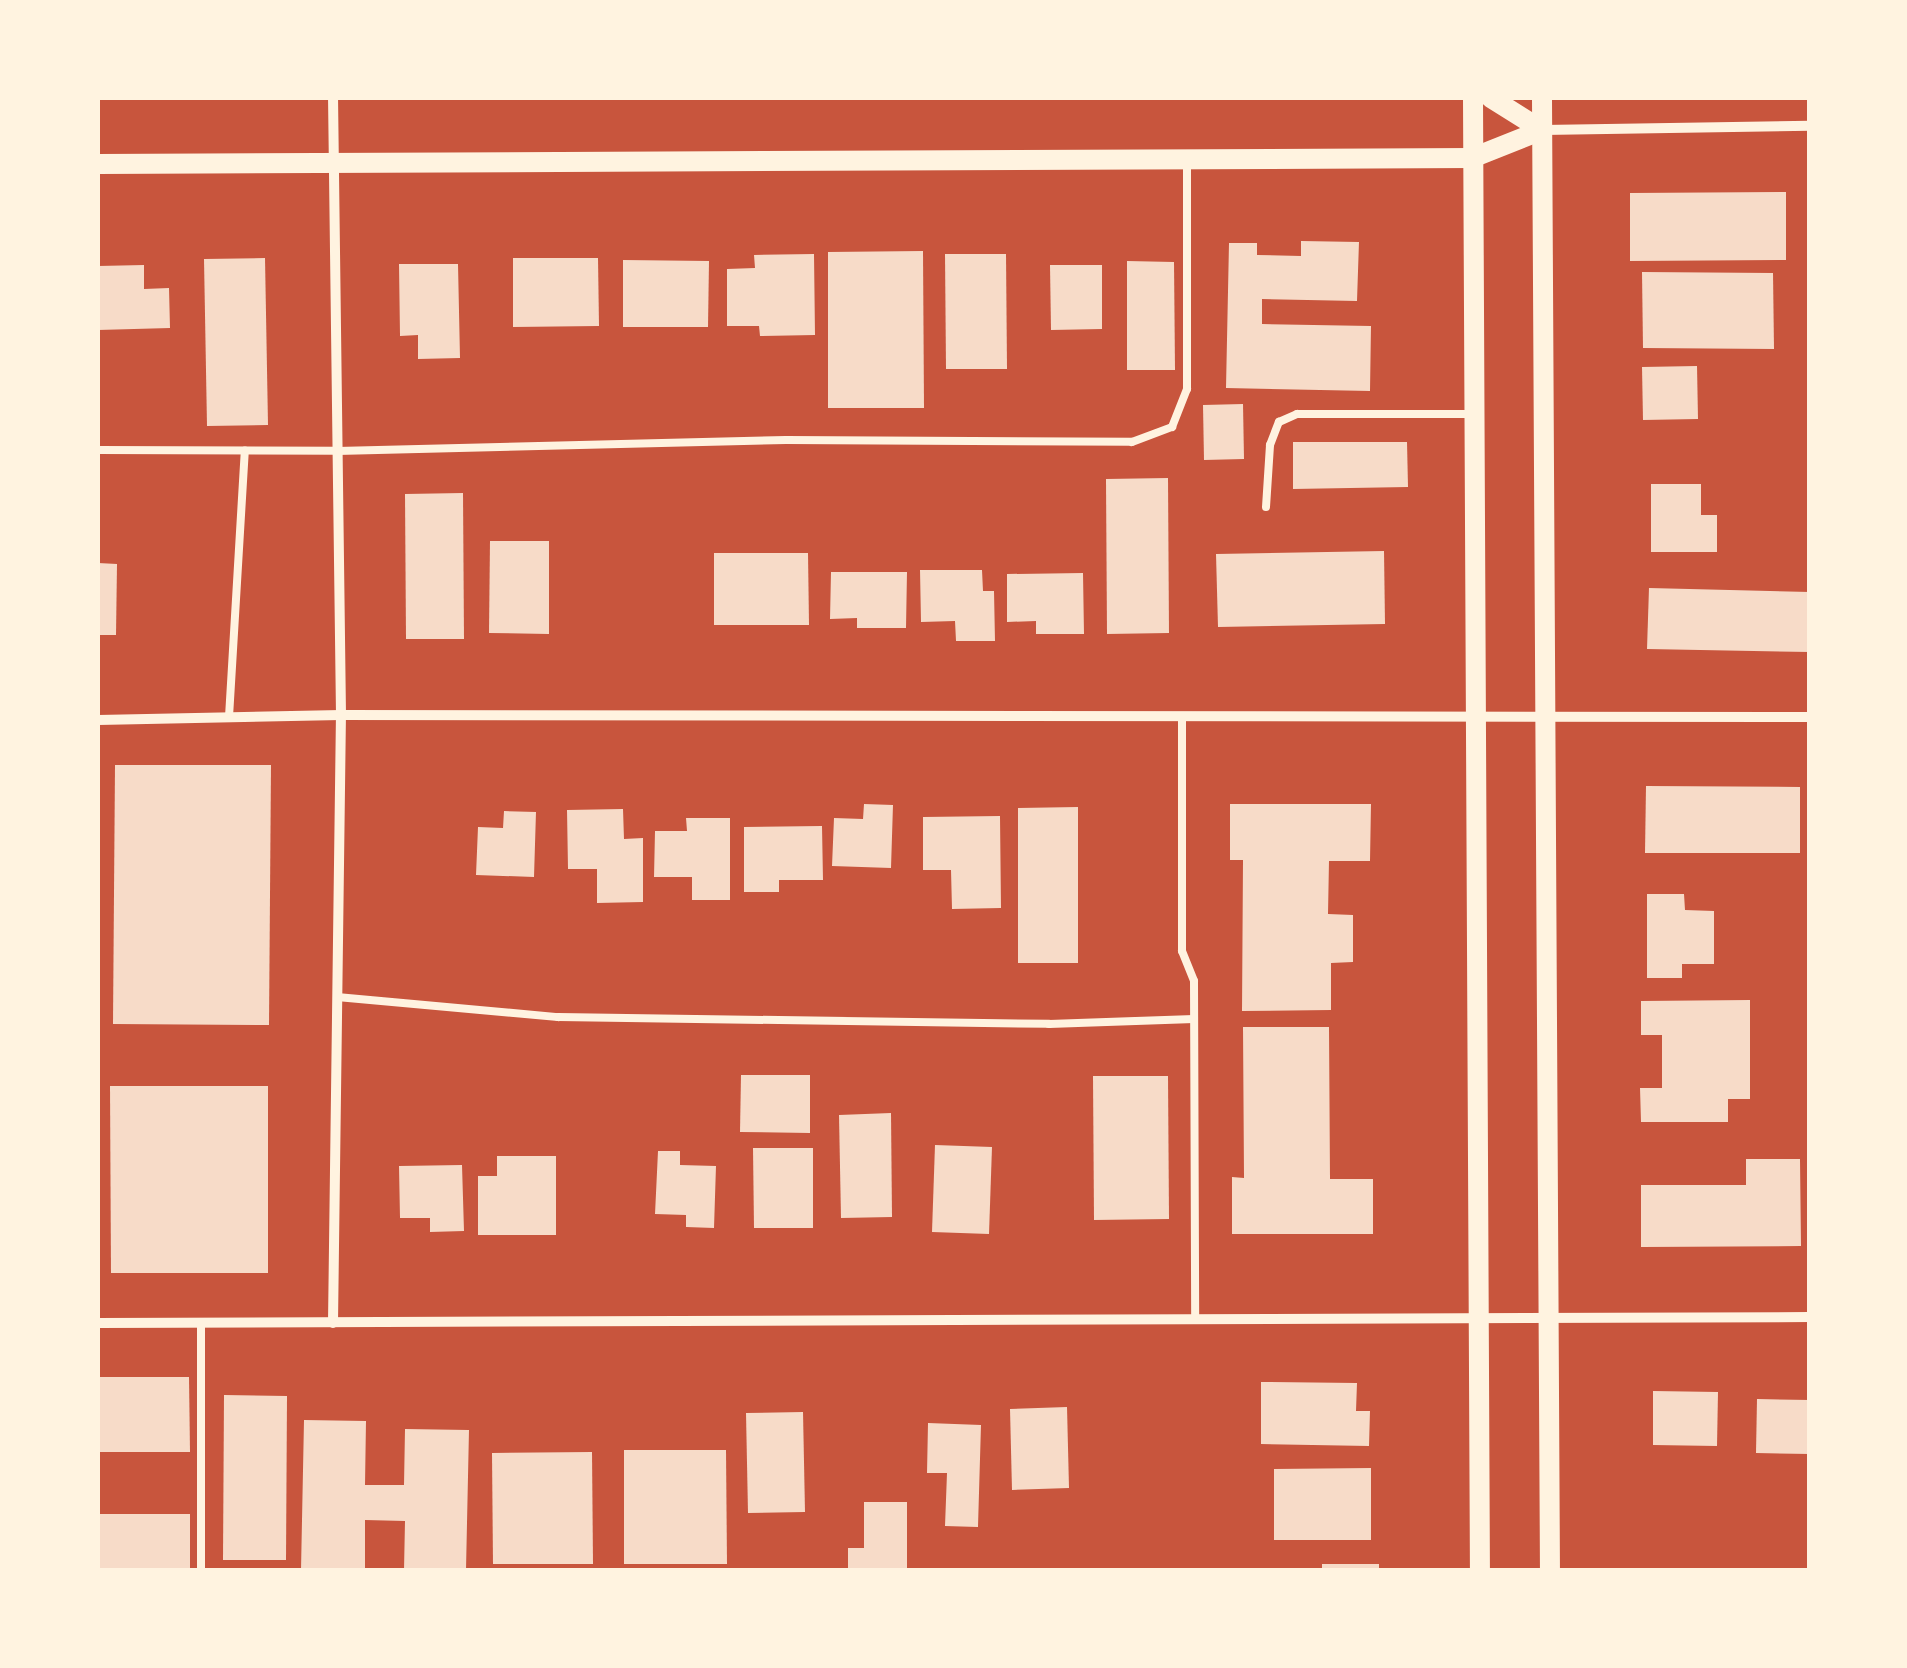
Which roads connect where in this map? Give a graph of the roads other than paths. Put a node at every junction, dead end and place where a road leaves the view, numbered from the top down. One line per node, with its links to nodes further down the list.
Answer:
1 (333, 98): 10 (street)
2 (1472, 98): 7 (main road)
3 (1491, 98): 6 (main road)
4 (1542, 98): 6 (main road)
5 (1810, 126): 6 (street)
6 (1542, 130): 7 (main road); 22 (main road)
7 (1472, 158): 8 (main road); 11 (main road)
8 (1187, 160): 10 (main road); 14 (lane)
9 (98, 164): 10 (main road)
10 (336, 164): 14 (street)
11 (1474, 414): 15 (lane); 20 (main road)
12 (98, 450): 13 (lane)
13 (245, 450): 14 (lane); 17 (lane)
14 (337, 451): 16 (street)
15 (1266, 507)
16 (340, 715): 17 (street); 18 (street); 23 (street)
17 (229, 717): 21 (street)
18 (1182, 718): 20 (street); 24 (lane)
19 (1810, 718): 22 (street)
20 (1478, 719): 22 (street); 25 (main road)
21 (98, 720)
22 (1547, 720): 26 (main road)
23 (337, 998): 24 (lane); 31 (street)
24 (1194, 1019): 28 (lane)
25 (1478, 1316): 26 (street); 28 (street); 33 (main road)
26 (1547, 1316): 27 (street); 34 (main road)
27 (1810, 1317)
28 (1195, 1318): 31 (street)
29 (98, 1322): 30 (street)
30 (201, 1322): 31 (street); 32 (lane)
31 (333, 1323)
32 (202, 1570)
33 (1480, 1570)
34 (1550, 1570)

